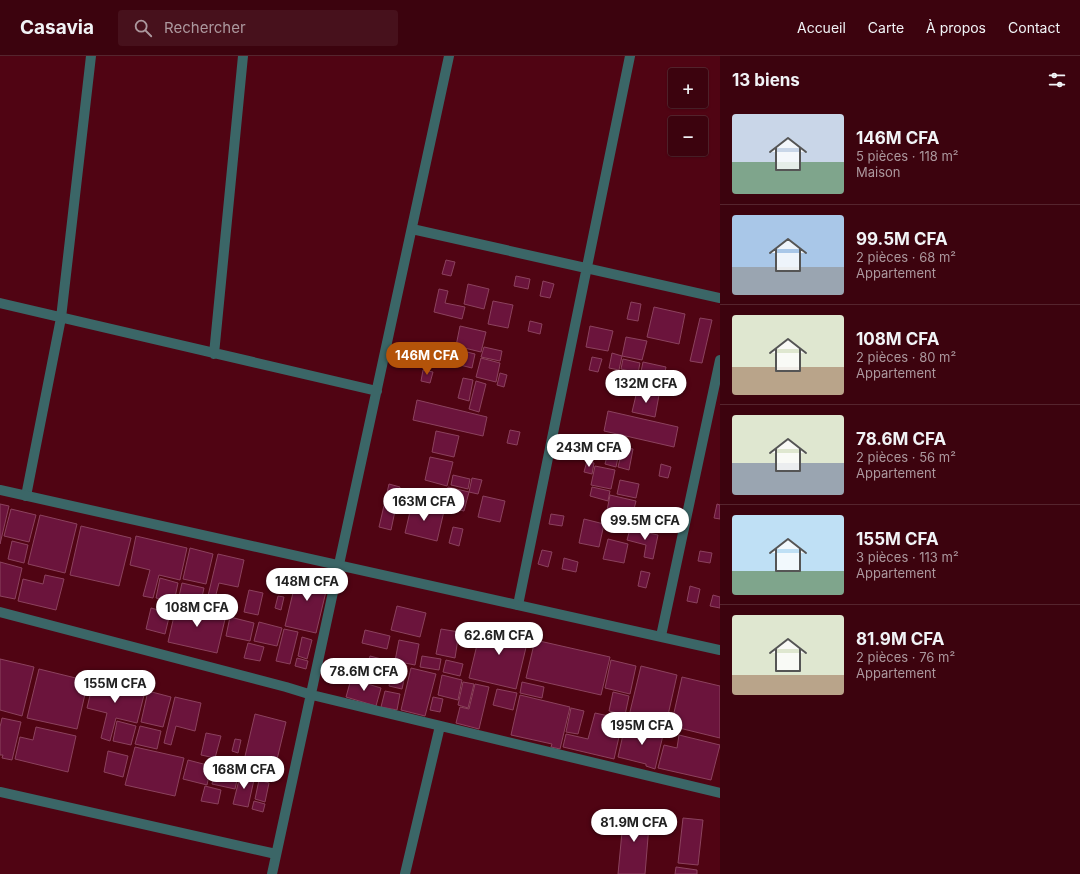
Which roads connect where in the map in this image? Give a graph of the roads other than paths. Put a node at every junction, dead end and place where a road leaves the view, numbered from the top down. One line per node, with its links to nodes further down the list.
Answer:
1 (91, 56): 9 (street)
2 (243, 56): 10 (street)
3 (449, 56): 5 (street)
4 (630, 56): 6 (street)
5 (412, 229): 6 (street); 12 (street)
6 (586, 268): 7 (street); 16 (street)
7 (720, 298)
8 (0, 303): 9 (street)
9 (61, 318): 10 (street); 14 (street)
10 (214, 354): 12 (street)
11 (720, 360): 18 (street)
12 (377, 390): 15 (street)
13 (0, 490): 14 (street)
14 (26, 496): 15 (street)
15 (339, 565): 16 (street); 20 (street)
16 (518, 605): 18 (street)
17 (0, 612): 20 (street)
18 (661, 636): 19 (street)
19 (720, 650)
20 (312, 695): 21 (street); 24 (street)
21 (440, 726): 23 (street); 26 (street)
22 (0, 792): 24 (street)
23 (720, 793)
24 (276, 854): 25 (street)
25 (272, 874)
26 (405, 874)

